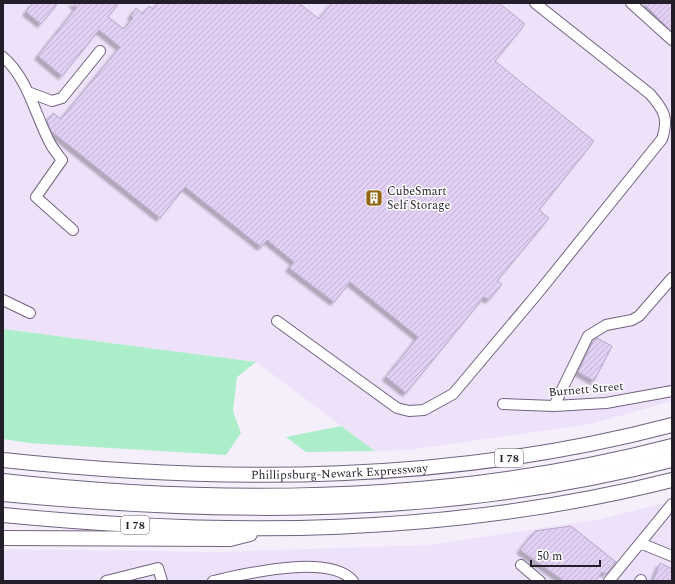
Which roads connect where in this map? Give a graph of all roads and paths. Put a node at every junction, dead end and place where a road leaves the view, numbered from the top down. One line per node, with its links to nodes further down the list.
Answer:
1 (535, 3): 11 (street)
2 (631, 3): 3 (street)
3 (672, 40)
4 (100, 51): 6 (street)
5 (3, 57): 6 (street)
6 (28, 92): 7 (street)
7 (73, 230)
8 (672, 278): 14 (street)
9 (3, 300): 10 (street)
10 (30, 313)
11 (277, 321)
12 (672, 391): 14 (street, Burnett Street)
13 (503, 404): 14 (street, Burnett Street)
14 (554, 406)
15 (672, 425): 18 (highway, Phillipsburg-Newark Expressway / I 78)
16 (672, 446): 20 (highway, Phillipsburg-Newark Expressway / I 78)
17 (672, 460): 20 (highway, Phillipsburg-Newark Expressway / I 78)
18 (8, 461)
19 (672, 480): 23 (highway, I 78)
20 (4, 485)
21 (672, 504): 25 (street)
22 (3, 515): 23 (highway, I 78)
23 (266, 529): 24 (highway)
24 (3, 538)
25 (640, 543): 26 (street); 33 (street)
26 (672, 556)
27 (521, 565): 32 (street)
28 (106, 581): 29 (street)
29 (162, 581)
30 (213, 581): 31 (street)
31 (353, 581)
32 (540, 581)
33 (609, 581)

